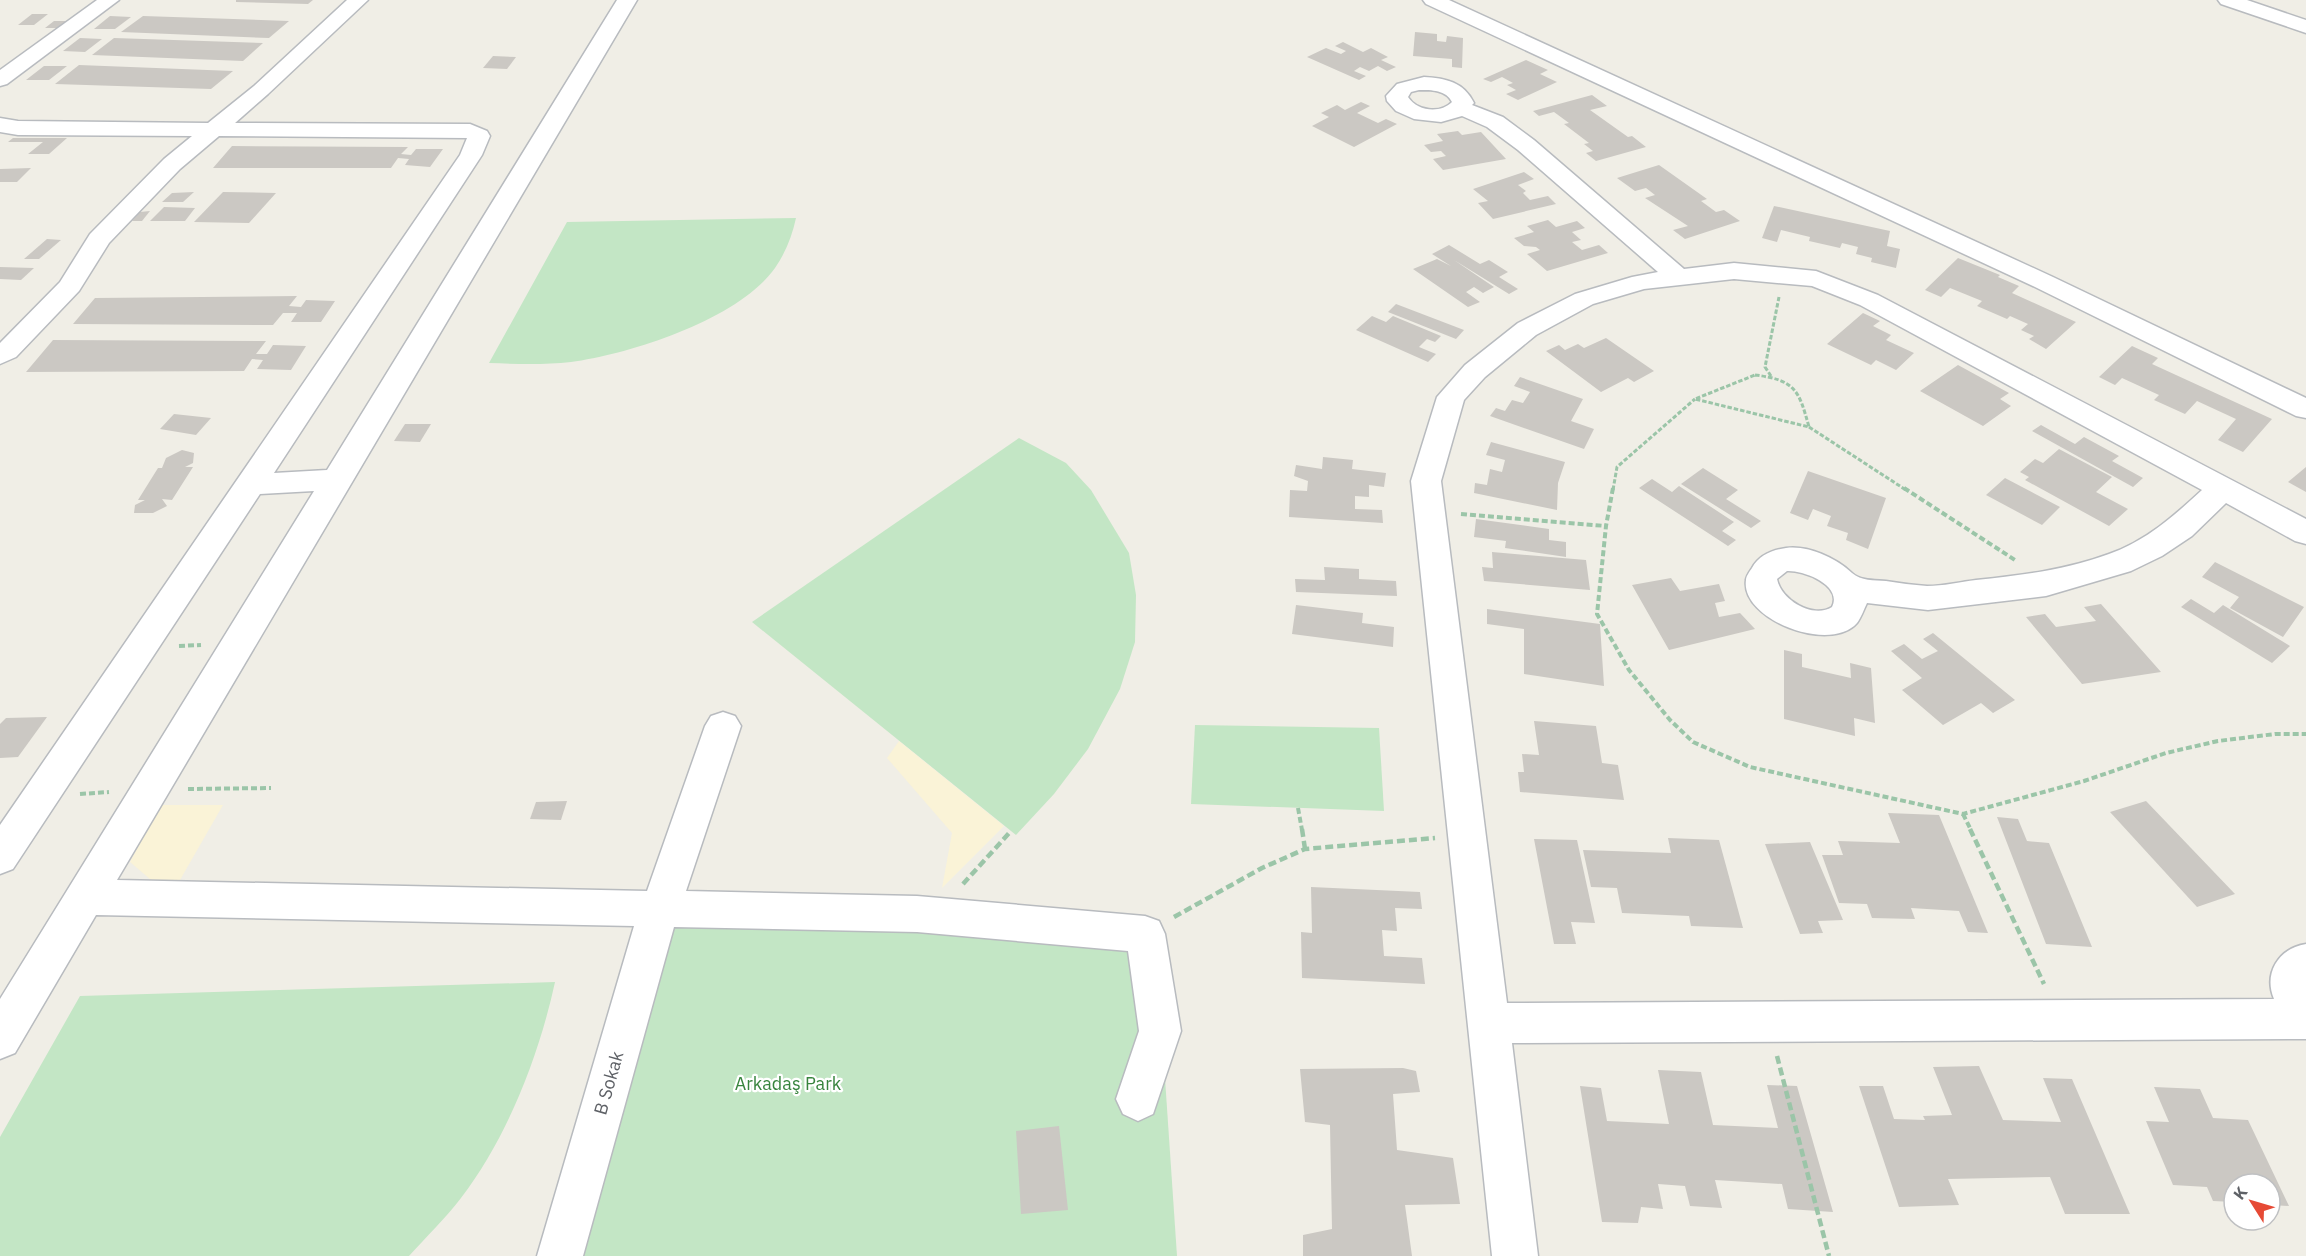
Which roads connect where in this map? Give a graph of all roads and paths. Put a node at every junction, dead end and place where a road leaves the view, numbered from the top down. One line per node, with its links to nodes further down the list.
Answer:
1 (109, 0): 7 (street)
2 (358, 0): 10 (street)
3 (627, 0): 18 (street)
4 (1433, 0): 16 (street)
5 (2228, 0): 6 (street)
6 (2306, 27)
7 (0, 80)
8 (1460, 108): 12 (street)
9 (0, 124): 10 (street)
10 (214, 130): 13 (street); 19 (street)
11 (1790, 276): 12 (street); 14 (path); 20 (street)
12 (1679, 278): 21 (street)
13 (0, 356)
14 (1772, 377): 15 (path); 17 (path)
15 (1695, 399): 17 (path); 22 (path)
16 (2306, 409)
17 (1809, 427): 24 (path)
18 (337, 480): 19 (street); 29 (street)
19 (249, 484): 35 (street)
20 (2222, 489): 23 (street); 24 (street)
21 (1430, 511): 22 (path); 33 (street)
22 (1606, 526): 31 (path)
23 (2306, 533)
24 (2049, 583): 25 (street)
25 (1848, 589)
26 (723, 726): 37 (street, B Sokak)
27 (2306, 734): 31 (path)
28 (272, 788): 29 (path)
29 (150, 789): 36 (street)
30 (1298, 808): 34 (path)
31 (1963, 814): 42 (path)
32 (1011, 831): 38 (path)
33 (1467, 836): 34 (path); 44 (street)
34 (1305, 849): 39 (path)
35 (0, 857)
36 (85, 897): 37 (street); 45 (street)
37 (659, 909): 38 (street); 47 (street, B Sokak)
38 (934, 916): 39 (street)
39 (1145, 934): 46 (street)
40 (2306, 963): 41 (street)
41 (2306, 1017): 42 (street)
42 (2061, 1020): 43 (street)
43 (1768, 1021): 44 (street); 49 (path)
44 (1488, 1023): 48 (street)
45 (0, 1038)
46 (1138, 1099)
47 (560, 1256)
48 (1515, 1256)
49 (1829, 1256)

